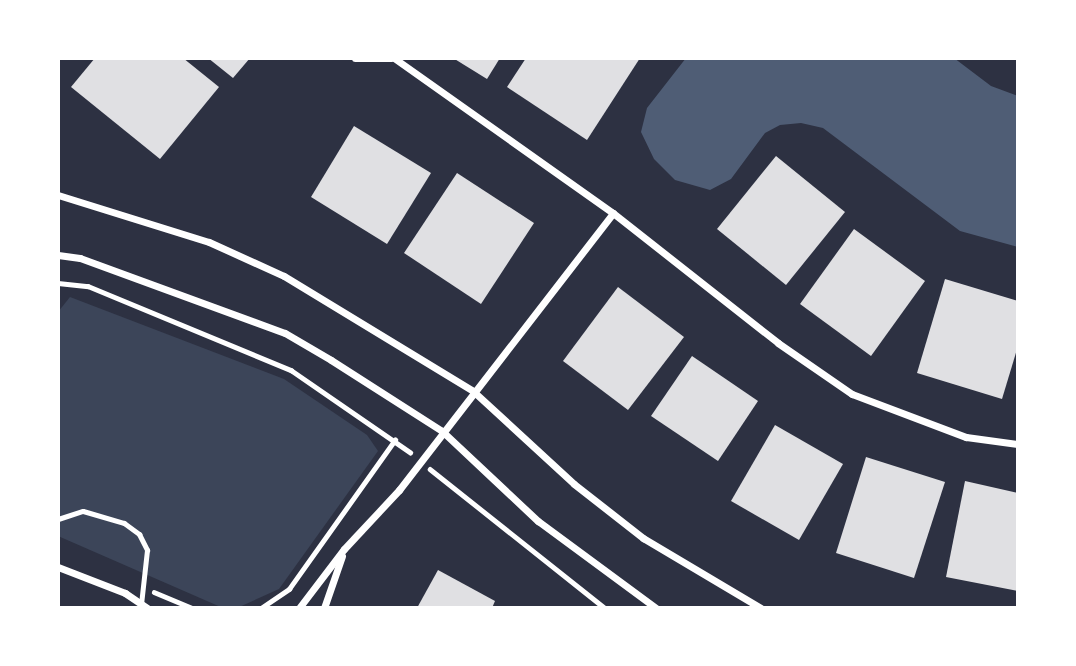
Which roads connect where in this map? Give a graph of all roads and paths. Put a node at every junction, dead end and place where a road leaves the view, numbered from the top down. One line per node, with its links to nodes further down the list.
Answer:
1 (355, 58): 2 (street)
2 (393, 58): 4 (street)
3 (58, 195): 7 (street)
4 (613, 213): 7 (street); 10 (street)
5 (58, 256): 8 (street)
6 (58, 283): 9 (path)
7 (473, 391): 8 (street); 21 (street)
8 (442, 431): 11 (street); 20 (street)
9 (395, 440): 11 (path); 16 (path)
10 (1018, 444)
11 (420, 461): 13 (street); 19 (path)
12 (58, 519): 15 (lane)
13 (344, 549): 17 (street); 18 (street)
14 (58, 567): 15 (street)
15 (144, 606)
16 (261, 608)
17 (299, 608)
18 (324, 608)
19 (605, 608)
20 (656, 608)
21 (761, 608)

